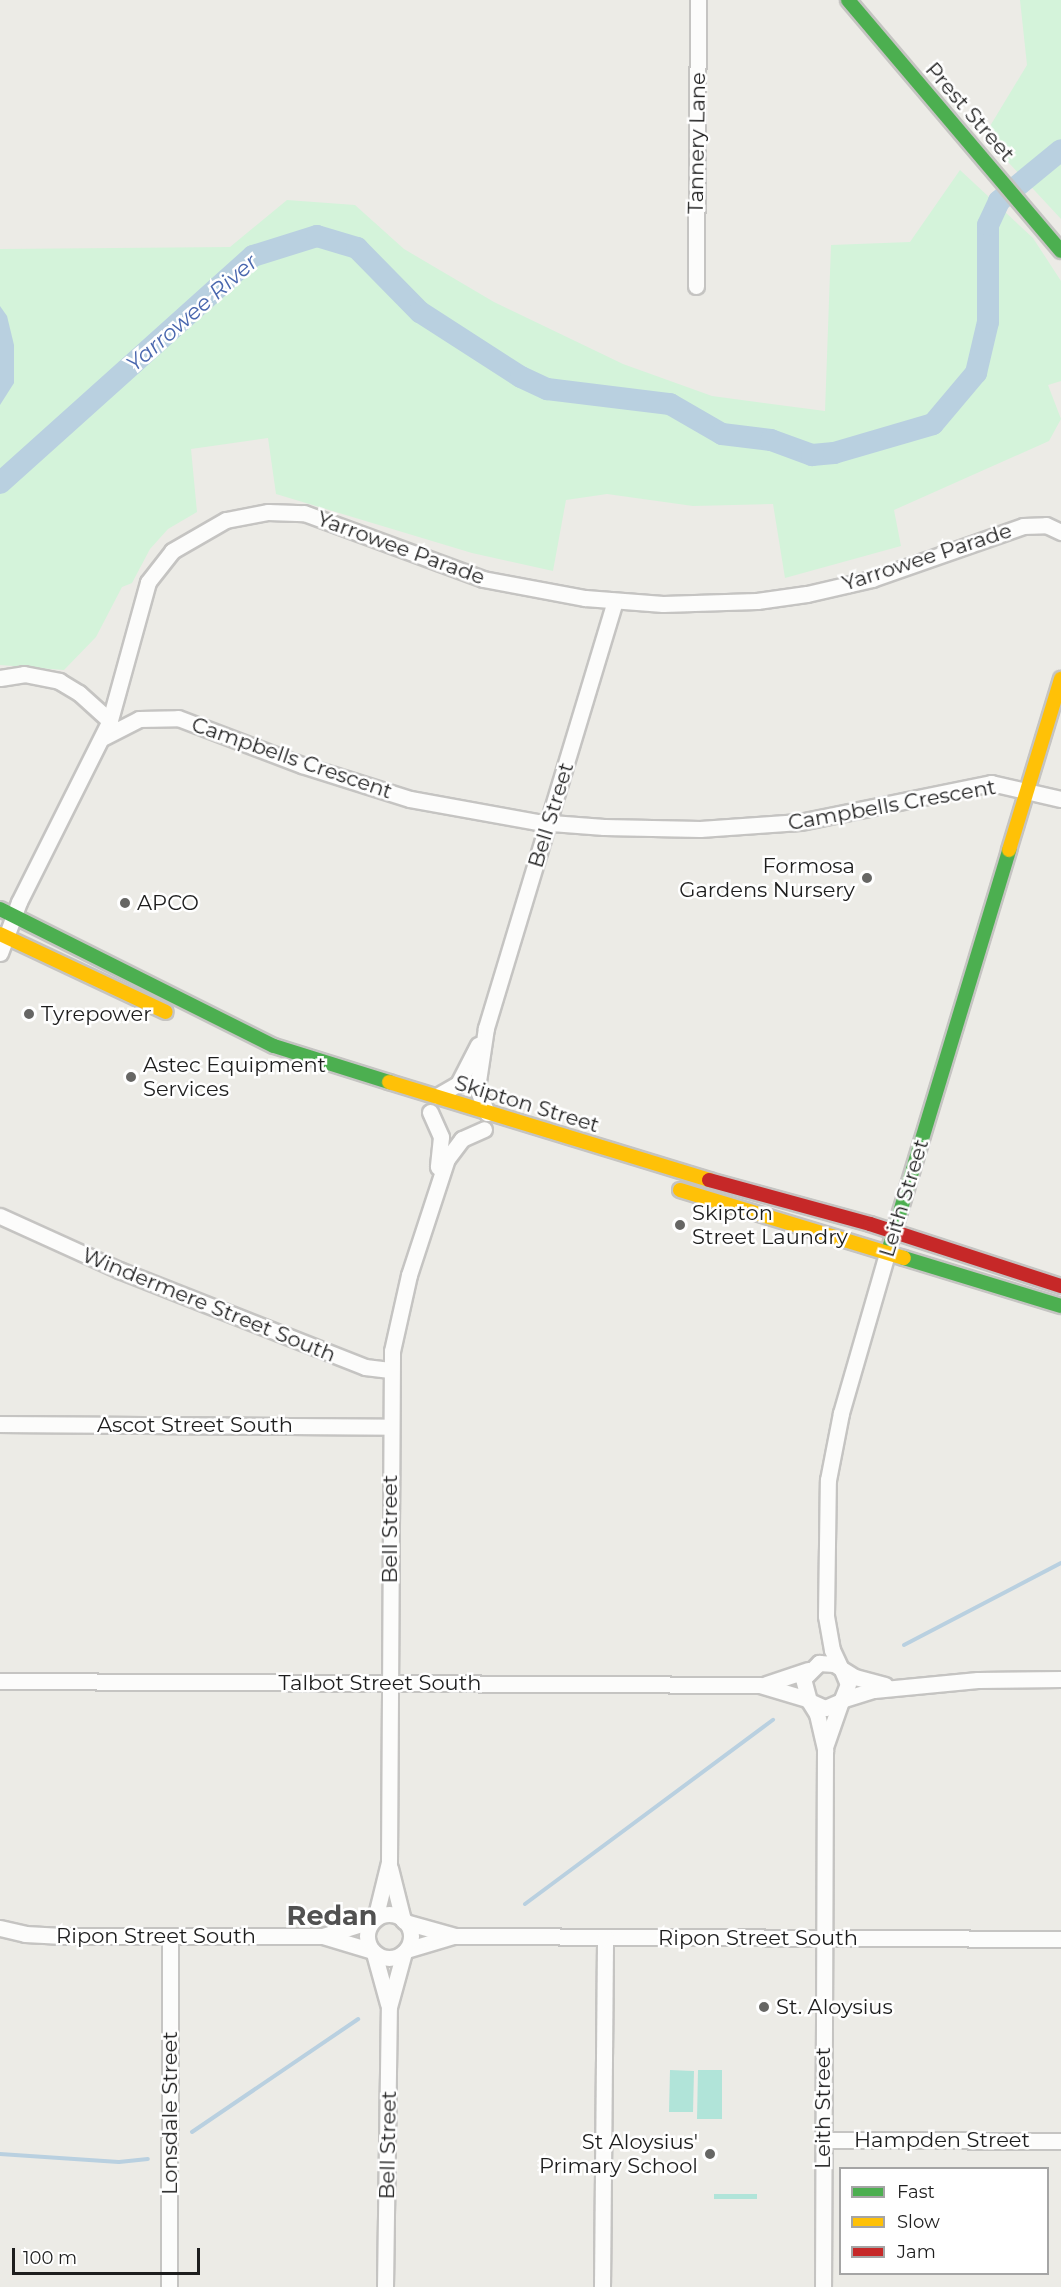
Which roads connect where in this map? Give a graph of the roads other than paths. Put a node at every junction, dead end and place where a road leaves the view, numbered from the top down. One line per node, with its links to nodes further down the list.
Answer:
1 (698, 0): 4 (street, Tannery Lane)
2 (848, 0): 3 (main road, Prest Street)
3 (1061, 251)
4 (696, 286)
5 (1061, 532): 6 (street, Yarrowee Parade)
6 (615, 601): 9 (street, Yarrowee Parade); 13 (street, Bell Street)
7 (0, 678): 9 (street)
8 (1061, 680): 11 (main road)
9 (110, 721): 10 (street, Yarrowee Parade)
10 (98, 744): 13 (street, Campbells Crescent); 14 (street, Yarrowee Parade)
11 (1028, 789): 12 (street, Campbells Crescent); 13 (street, Campbells Crescent); 30 (main road, Leith Street)
12 (1061, 799)
13 (549, 823): 18 (street, Bell Street)
14 (7, 913): 15 (street, Yarrowee Parade); 21 (main road, Skipton Street)
15 (4, 935): 16 (street, Yarrowee Parade); 17 (main road)
16 (0, 953)
17 (180, 1019)
18 (486, 1029): 21 (street, Bell Street); 23 (street, Bell Street)
19 (260, 1056): 20 (main road)
20 (277, 1063)
21 (432, 1105): 22 (main road, Skipton Street); 23 (main road, Skipton Street); 24 (main road, Skipton Street); 26 (street, Bell Street)
22 (411, 1107)
23 (488, 1113): 30 (main road, Skipton Street)
24 (490, 1131): 26 (street, Bell Street)
25 (663, 1185): 31 (main road)
26 (431, 1202): 34 (street, Bell Street)
27 (0, 1216): 29 (street, Windermere Street South)
28 (0, 1223): 29 (street, Windermere Street South)
29 (29, 1230): 34 (street, Windermere Street South)
30 (894, 1232): 31 (main road, Leith Street); 32 (main road, Skipton Street)
31 (887, 1254): 33 (main road); 37 (street, Leith Street)
32 (1061, 1286)
33 (1061, 1306)
34 (390, 1370): 36 (street, Bell Street)
35 (0, 1424): 36 (street, Ascot Street South)
36 (390, 1426): 42 (street, Bell Street)
37 (826, 1616): 38 (street, Leith Street); 39 (street, Leith Street)
38 (841, 1668): 39 (street); 44 (street); 46 (street)
39 (809, 1669): 43 (street, Talbot Street South); 45 (street)
40 (1061, 1679): 44 (street)
41 (0, 1681): 42 (street, Talbot Street South)
42 (390, 1682): 43 (street, Talbot Street South); 48 (street, Bell Street)
43 (760, 1685): 45 (street, Talbot Street South)
44 (896, 1688): 46 (street)
45 (808, 1700): 46 (street); 47 (street, Leith Street)
46 (842, 1700): 47 (street, Leith Street)
47 (825, 1750): 57 (street, Leith Street)
48 (389, 1862): 49 (street, Bell Street); 50 (street, Bell Street)
49 (375, 1920): 50 (street); 53 (street, Ripon Street South); 61 (street)
50 (404, 1921): 54 (street, Ripon Street South); 60 (street)
51 (0, 1928): 52 (street, Ripon Street South)
52 (25, 1934): 56 (street, Ripon Street South); 59 (street, Ripon Street South)
53 (323, 1936): 56 (street, Ripon Street South); 61 (street, Ripon Street South)
54 (455, 1936): 55 (street, Ripon Street South); 60 (street, Ripon Street South)
55 (605, 1937): 57 (street, Ripon Street South); 67 (street)
56 (171, 1938): 66 (street, Lonsdale Street)
57 (824, 1938): 58 (street, Ripon Street South); 63 (street, Leith Street)
58 (1061, 1939)
59 (0, 1940)
60 (405, 1951): 61 (street); 62 (street, Bell Street)
61 (374, 1952): 62 (street, Bell Street)
62 (389, 2007): 65 (street, Bell Street)
63 (823, 2140): 64 (street, Hampden Street); 68 (street, Leith Street)
64 (1061, 2141)
65 (386, 2286)
66 (169, 2287)
67 (602, 2287)
68 (823, 2287)

